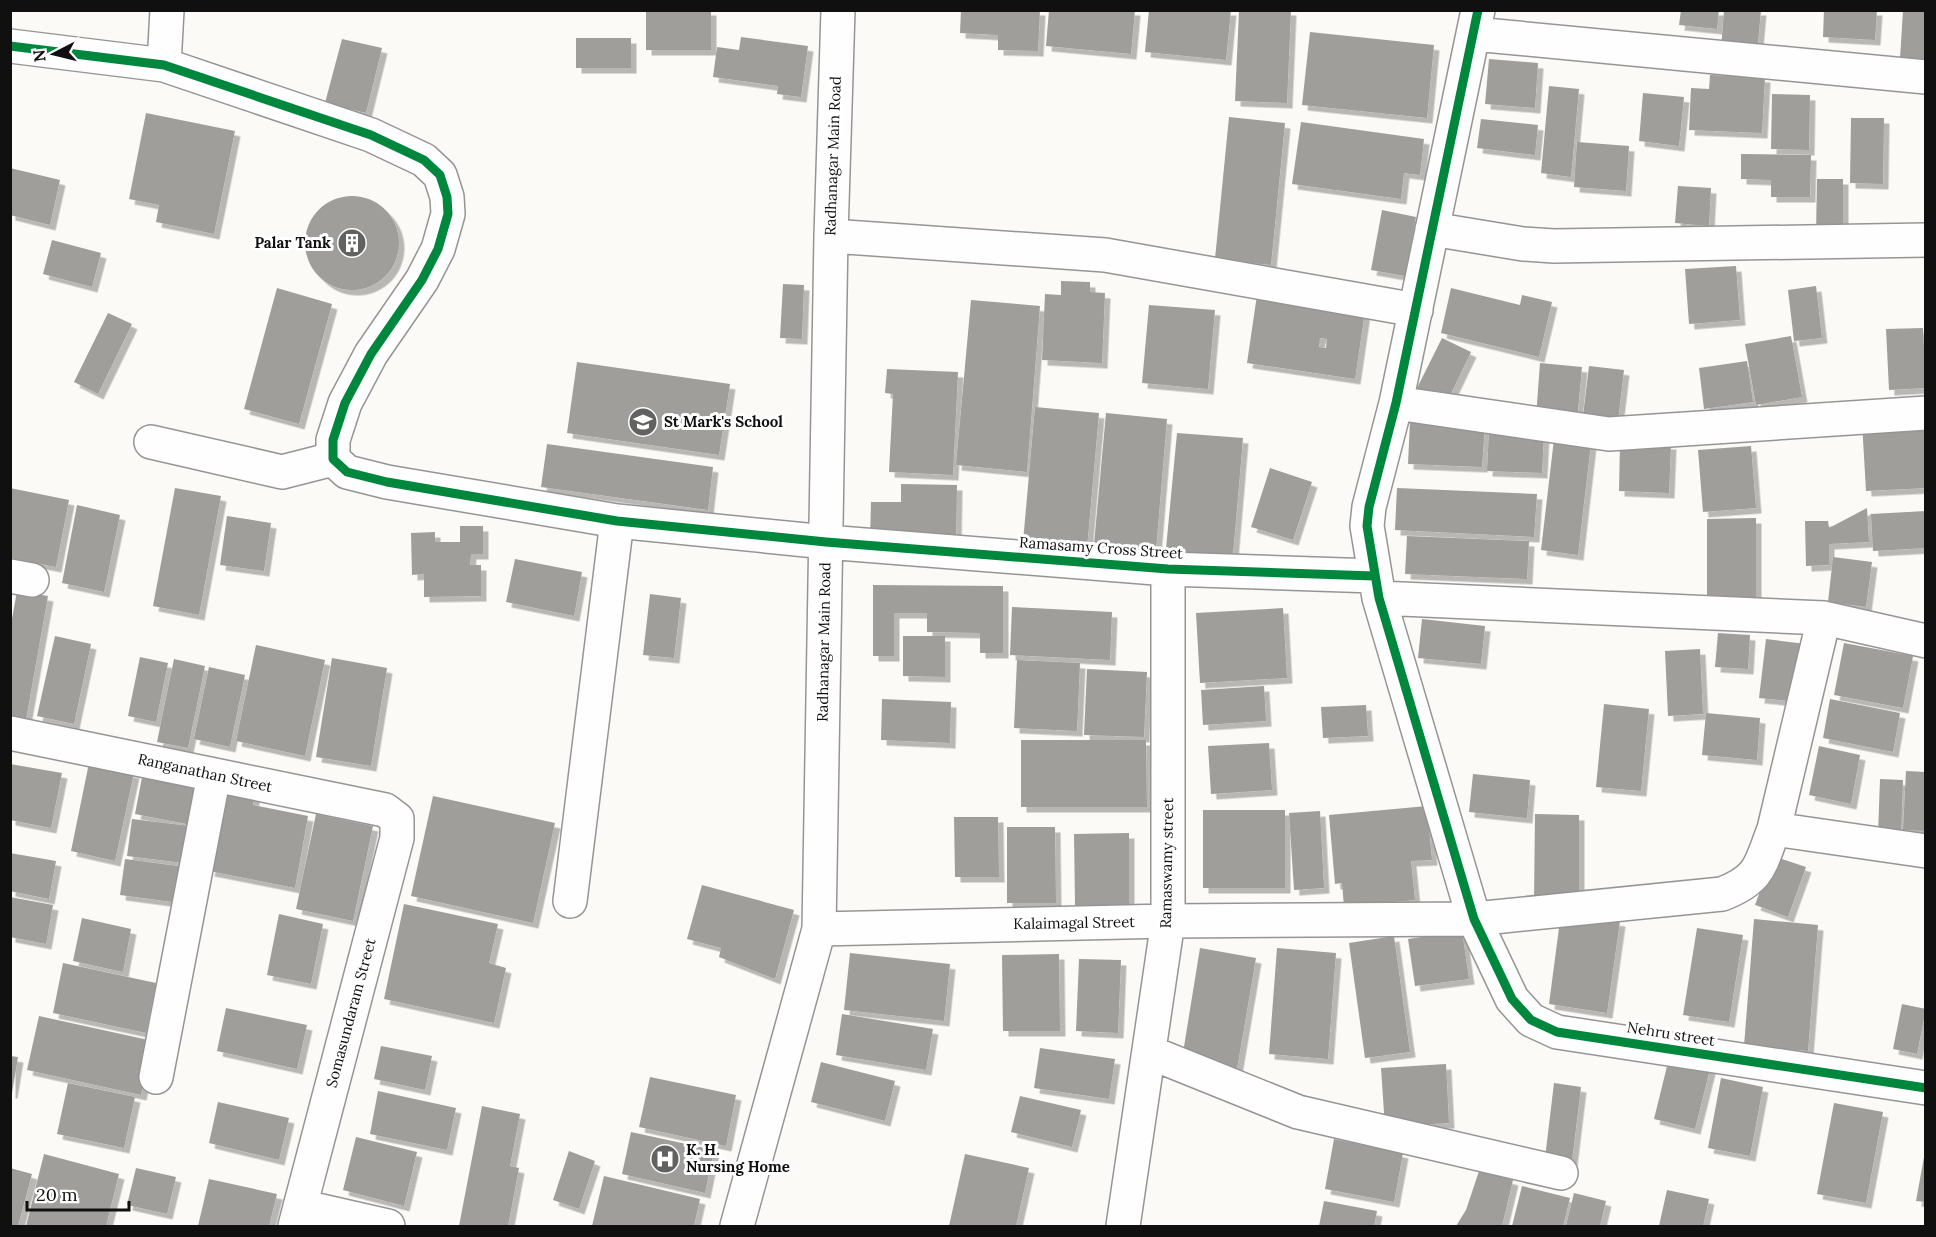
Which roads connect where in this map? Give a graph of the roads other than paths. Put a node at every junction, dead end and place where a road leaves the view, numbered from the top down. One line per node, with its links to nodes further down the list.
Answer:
1 (168, 10): 5 (street)
2 (838, 10): 8 (street, Radhanagar Main Road)
3 (1476, 22): 6 (street); 7 (street, Nehru street)
4 (10, 46): 5 (street)
5 (164, 65): 14 (street)
6 (1926, 77)
7 (1432, 229): 9 (street); 10 (street, Nehru street)
8 (831, 236): 10 (street); 16 (street, Radhanagar Main Road)
9 (1926, 240)
10 (1416, 310): 11 (street, Nehru street)
11 (1396, 403): 12 (street); 18 (street, Nehru street)
12 (1926, 413)
13 (151, 442): 14 (street)
14 (333, 459): 15 (street, Ramasamy Cross Street)
15 (617, 521): 16 (street, Ramasamy Cross Street); 26 (street)
16 (826, 542): 17 (street, Ramasamy Cross Street); 29 (street, Radhanagar Main Road)
17 (1168, 569): 18 (street, Ramasamy Cross Street); 28 (street, Ramaswamy street)
18 (1377, 587): 19 (street, Ramasamy Cross Street); 27 (street, Nehru street)
19 (1824, 618): 20 (street, Ramasamy Cross Street); 24 (street, Kalaimagal Street)
20 (1926, 641)
21 (10, 733): 22 (street, Ranganathan Street)
22 (214, 775): 23 (street, Ranganathan Street); 31 (street)
23 (397, 819): 34 (street, Somasundaram Street)
24 (1774, 829): 25 (street); 27 (street, Kalaimagal Street)
25 (1926, 851)
26 (570, 901)
27 (1474, 919): 28 (street, Kalaimagal Street); 32 (street, Nehru street)
28 (1168, 921): 29 (street, Kalaimagal Street); 30 (street, Ramaswamy street)
29 (819, 929): 36 (street, Radhanagar Main Road)
30 (1149, 1052): 33 (street); 37 (street, Ramaswamy street)
31 (156, 1077)
32 (1926, 1088)
33 (1561, 1173)
34 (297, 1216): 35 (street)
35 (388, 1227)
36 (737, 1227)
37 (1123, 1227)

